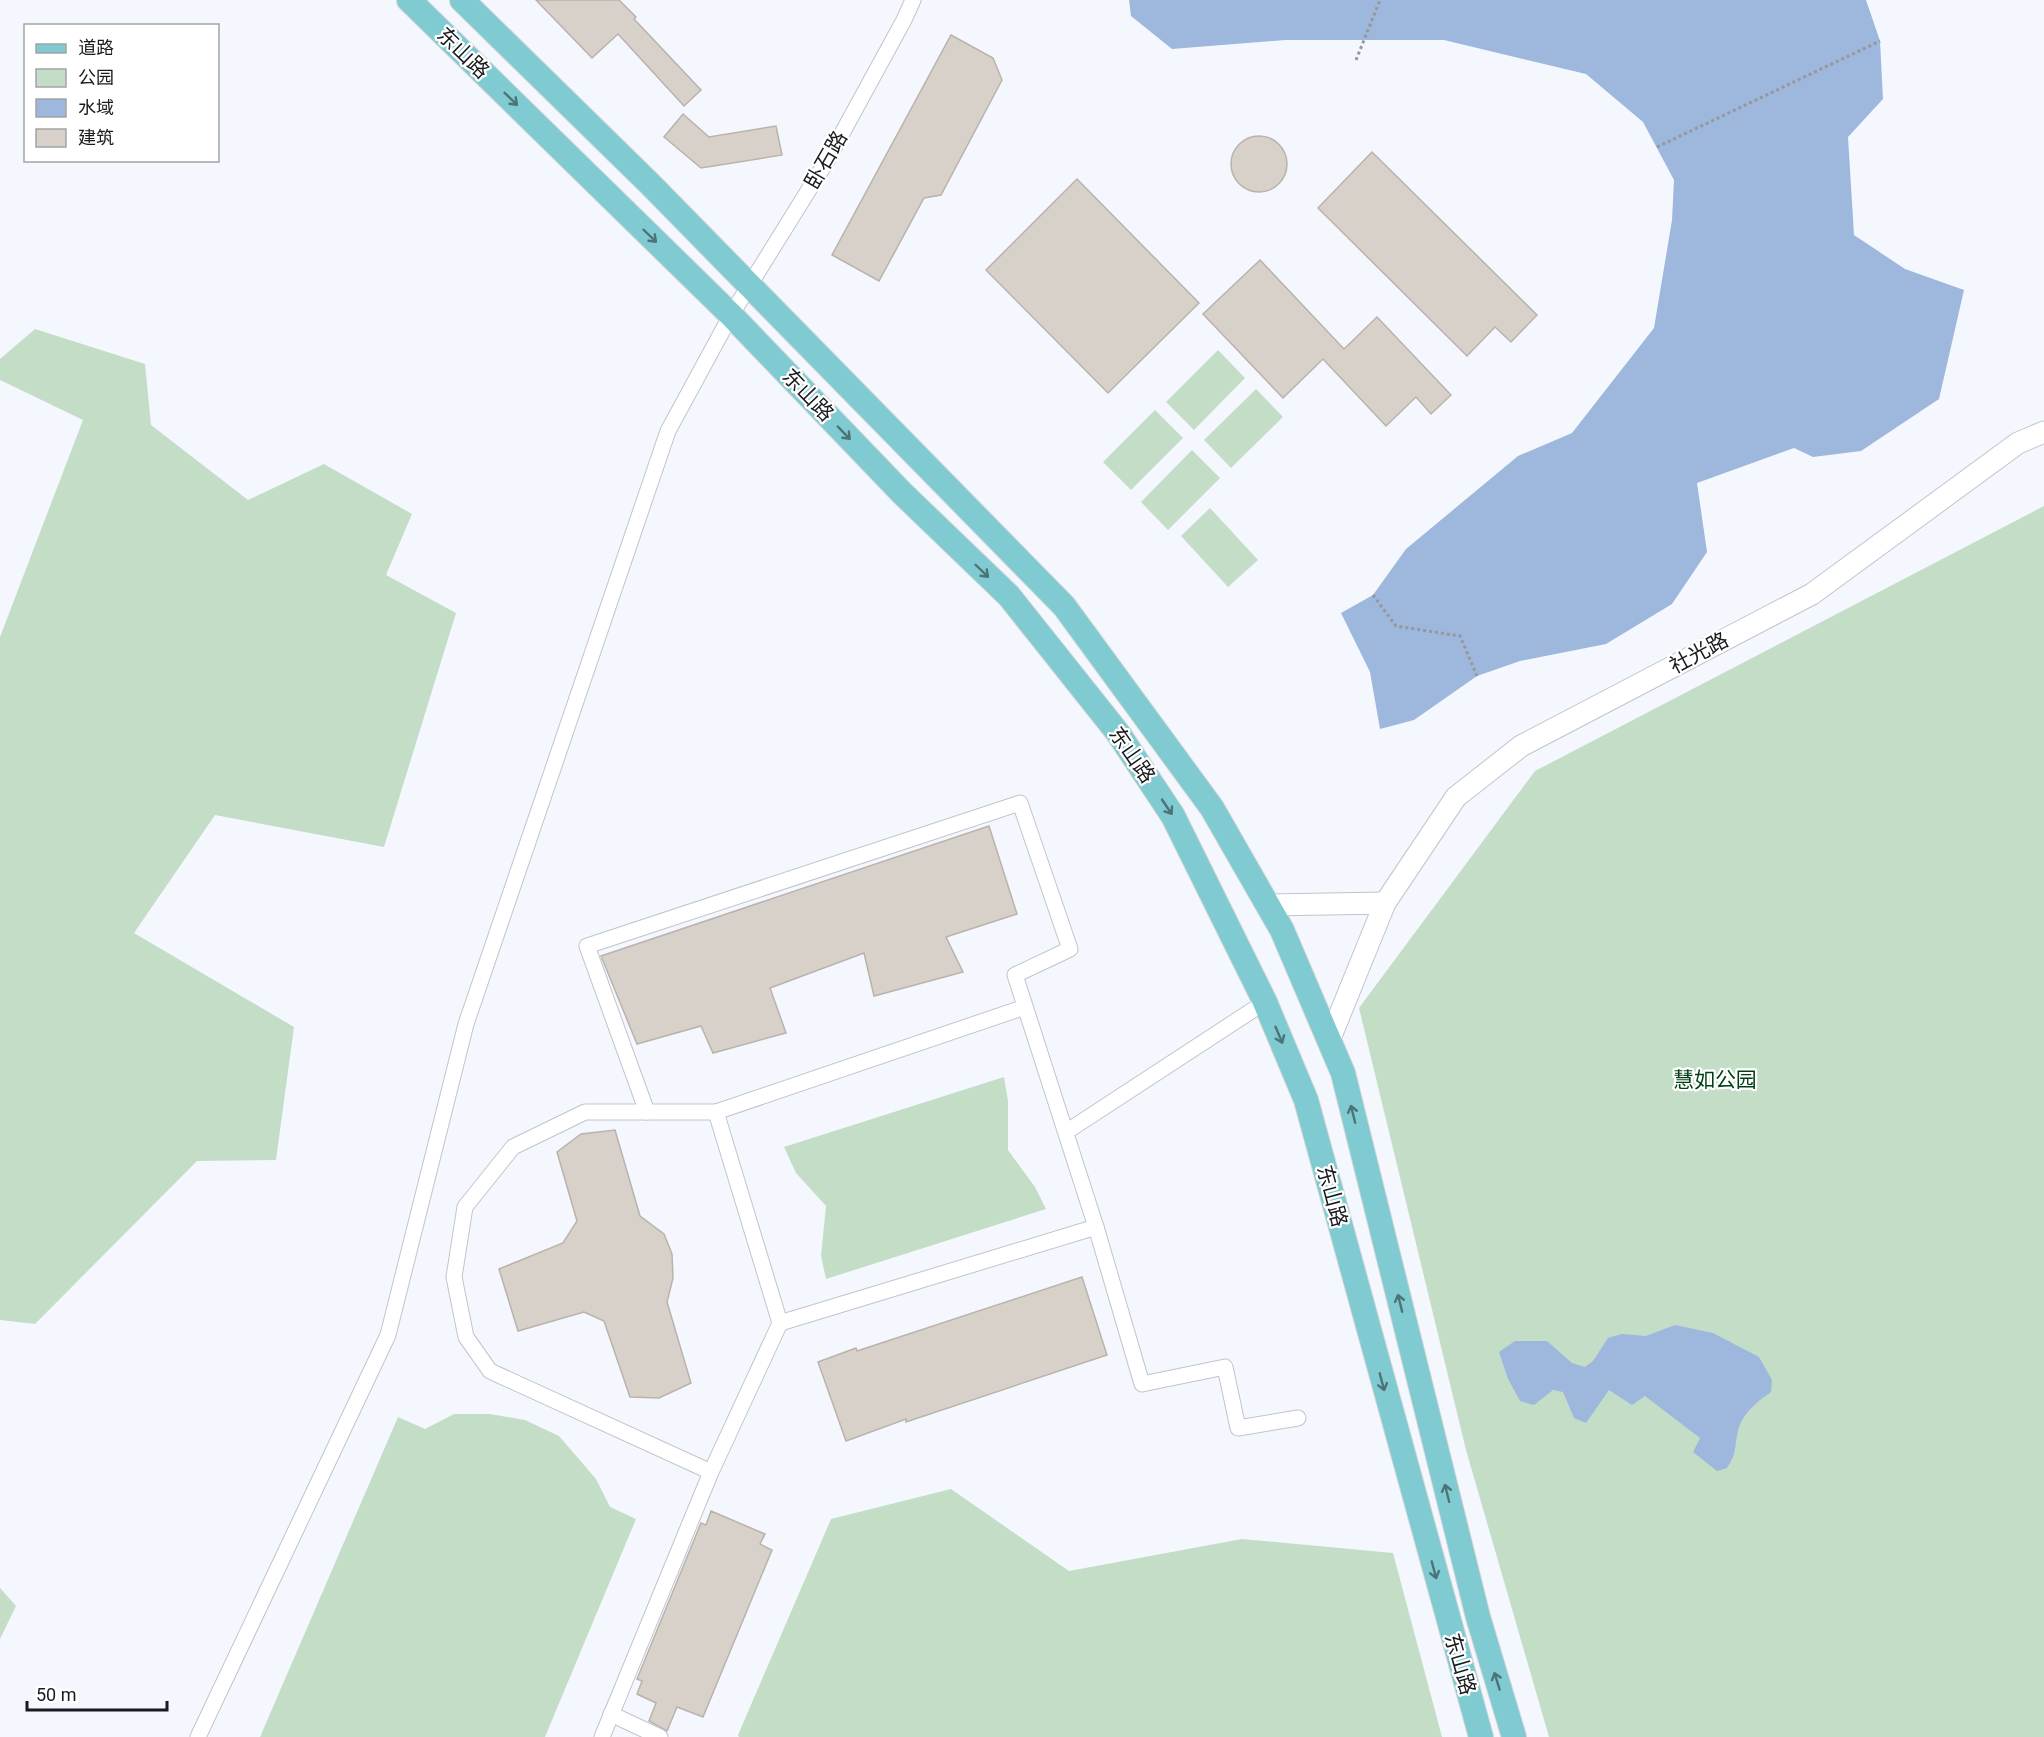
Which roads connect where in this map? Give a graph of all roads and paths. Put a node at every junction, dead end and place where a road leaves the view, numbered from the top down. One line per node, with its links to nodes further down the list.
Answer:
1 (408, 0): 9 (main road, 东山路, one-way to 9)
2 (462, 0): 8 (main road, 东山路)
3 (912, 0): 8 (street, 卧石路)
4 (1380, 0): 6 (path)
5 (1880, 41): 7 (path)
6 (1356, 60)
7 (1657, 147)
8 (750, 285): 9 (street, 卧石路); 14 (main road, 东山路)
9 (731, 315): 15 (main road, 东山路, one-way to 15); 26 (street, 卧石路)
10 (2044, 432): 13 (street, 社光路)
11 (1373, 595): 12 (path)
12 (1477, 676)
13 (1385, 903): 14 (street); 17 (street, 社光路)
14 (1268, 905): 17 (main road, 东山路)
15 (1265, 1002): 20 (street); 29 (main road, 东山路, one-way to 29)
16 (1025, 1007): 18 (street); 19 (street); 20 (street)
17 (1329, 1041): 30 (main road, 东山路, one-way to 17)
18 (647, 1112): 19 (street); 24 (street)
19 (716, 1112): 22 (street)
20 (1066, 1132): 21 (street)
21 (1096, 1227): 22 (street); 23 (street)
22 (780, 1323): 24 (street)
23 (1298, 1418)
24 (711, 1472): 25 (street)
25 (611, 1714): 27 (street); 28 (street)
26 (198, 1737)
27 (602, 1737)
28 (660, 1737)
29 (1481, 1737)
30 (1514, 1737)

